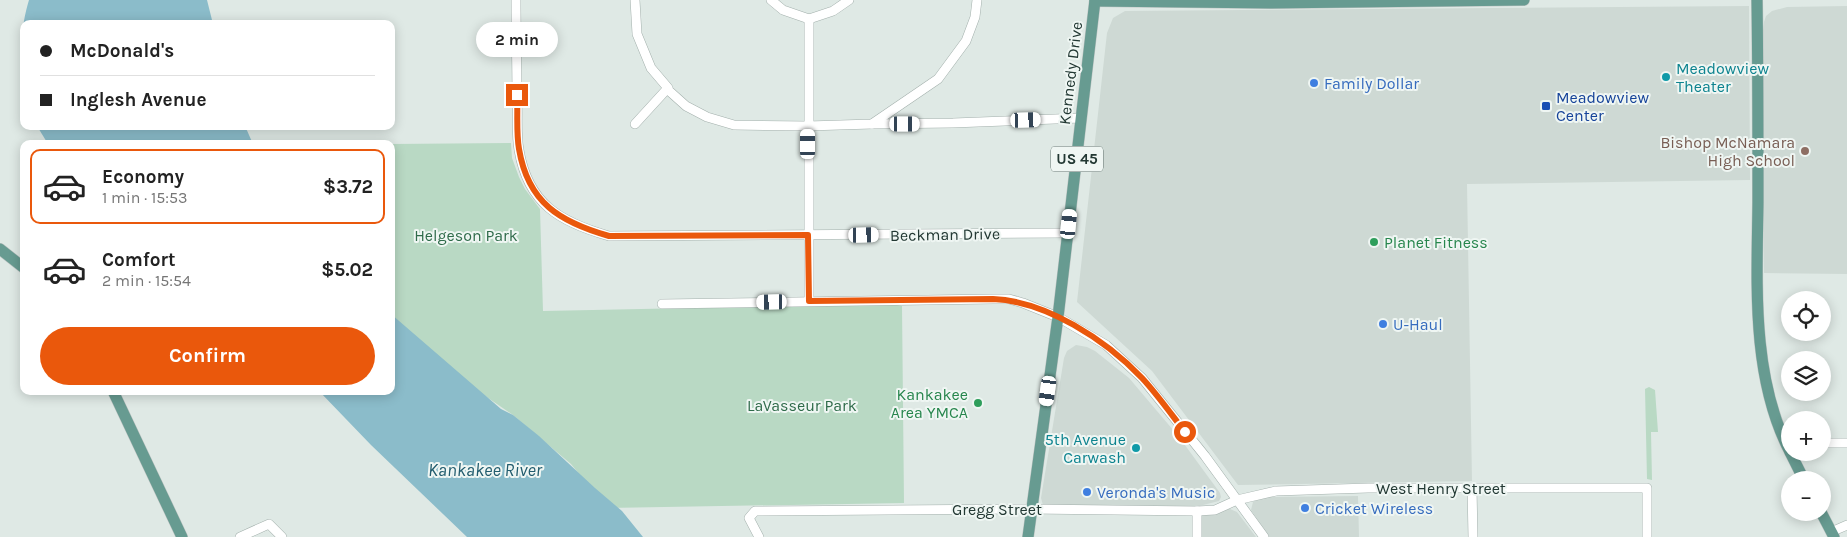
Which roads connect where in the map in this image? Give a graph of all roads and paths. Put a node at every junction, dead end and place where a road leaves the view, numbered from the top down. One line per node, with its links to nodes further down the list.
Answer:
1 (516, 0): 18 (street, Beckman Drive)
2 (635, 0): 12 (street)
3 (771, 0): 11 (street)
4 (848, 0): 11 (street)
5 (977, 0): 15 (street)
6 (1095, 0): 10 (main road); 13 (main road, Kennedy Drive / US 45)
7 (1524, 0): 9 (main road)
8 (1757, 0): 25 (main road)
9 (1369, 1): 10 (main road)
10 (1208, 2)
11 (809, 19): 16 (street)
12 (667, 89): 14 (street); 16 (street)
13 (1081, 118): 15 (street); 17 (main road, Kennedy Drive / US 45)
14 (635, 124)
15 (872, 124): 16 (street)
16 (808, 126): 18 (street)
17 (1068, 233): 18 (street, Beckman Drive); 23 (main road, Kennedy Drive / US 45)
18 (808, 235): 21 (street)
19 (0, 250): 20 (main road)
20 (20, 265)
21 (809, 301): 22 (street); 23 (street)
22 (662, 304)
23 (1058, 317): 29 (street); 30 (main road, Kennedy Drive / US 45)
24 (115, 395): 35 (main road)
25 (1781, 425)
26 (1831, 443): 27 (street)
27 (1847, 443)
28 (1472, 488): 29 (street, West Henry Street); 42 (street); 43 (street, West Henry Street)
29 (1236, 500): 31 (street, Gregg Street); 41 (street)
30 (1031, 509): 31 (street, Gregg Street); 38 (street, Gregg Street); 39 (main road, Kennedy Drive / US 45)
31 (1197, 511): 40 (street)
32 (1826, 521): 34 (main road)
33 (1847, 525): 34 (street)
34 (1832, 534)
35 (182, 537)
36 (240, 537): 37 (street)
37 (282, 537)
38 (759, 537)
39 (1028, 537)
40 (1197, 537)
41 (1264, 537)
42 (1473, 537)
43 (1647, 537)

